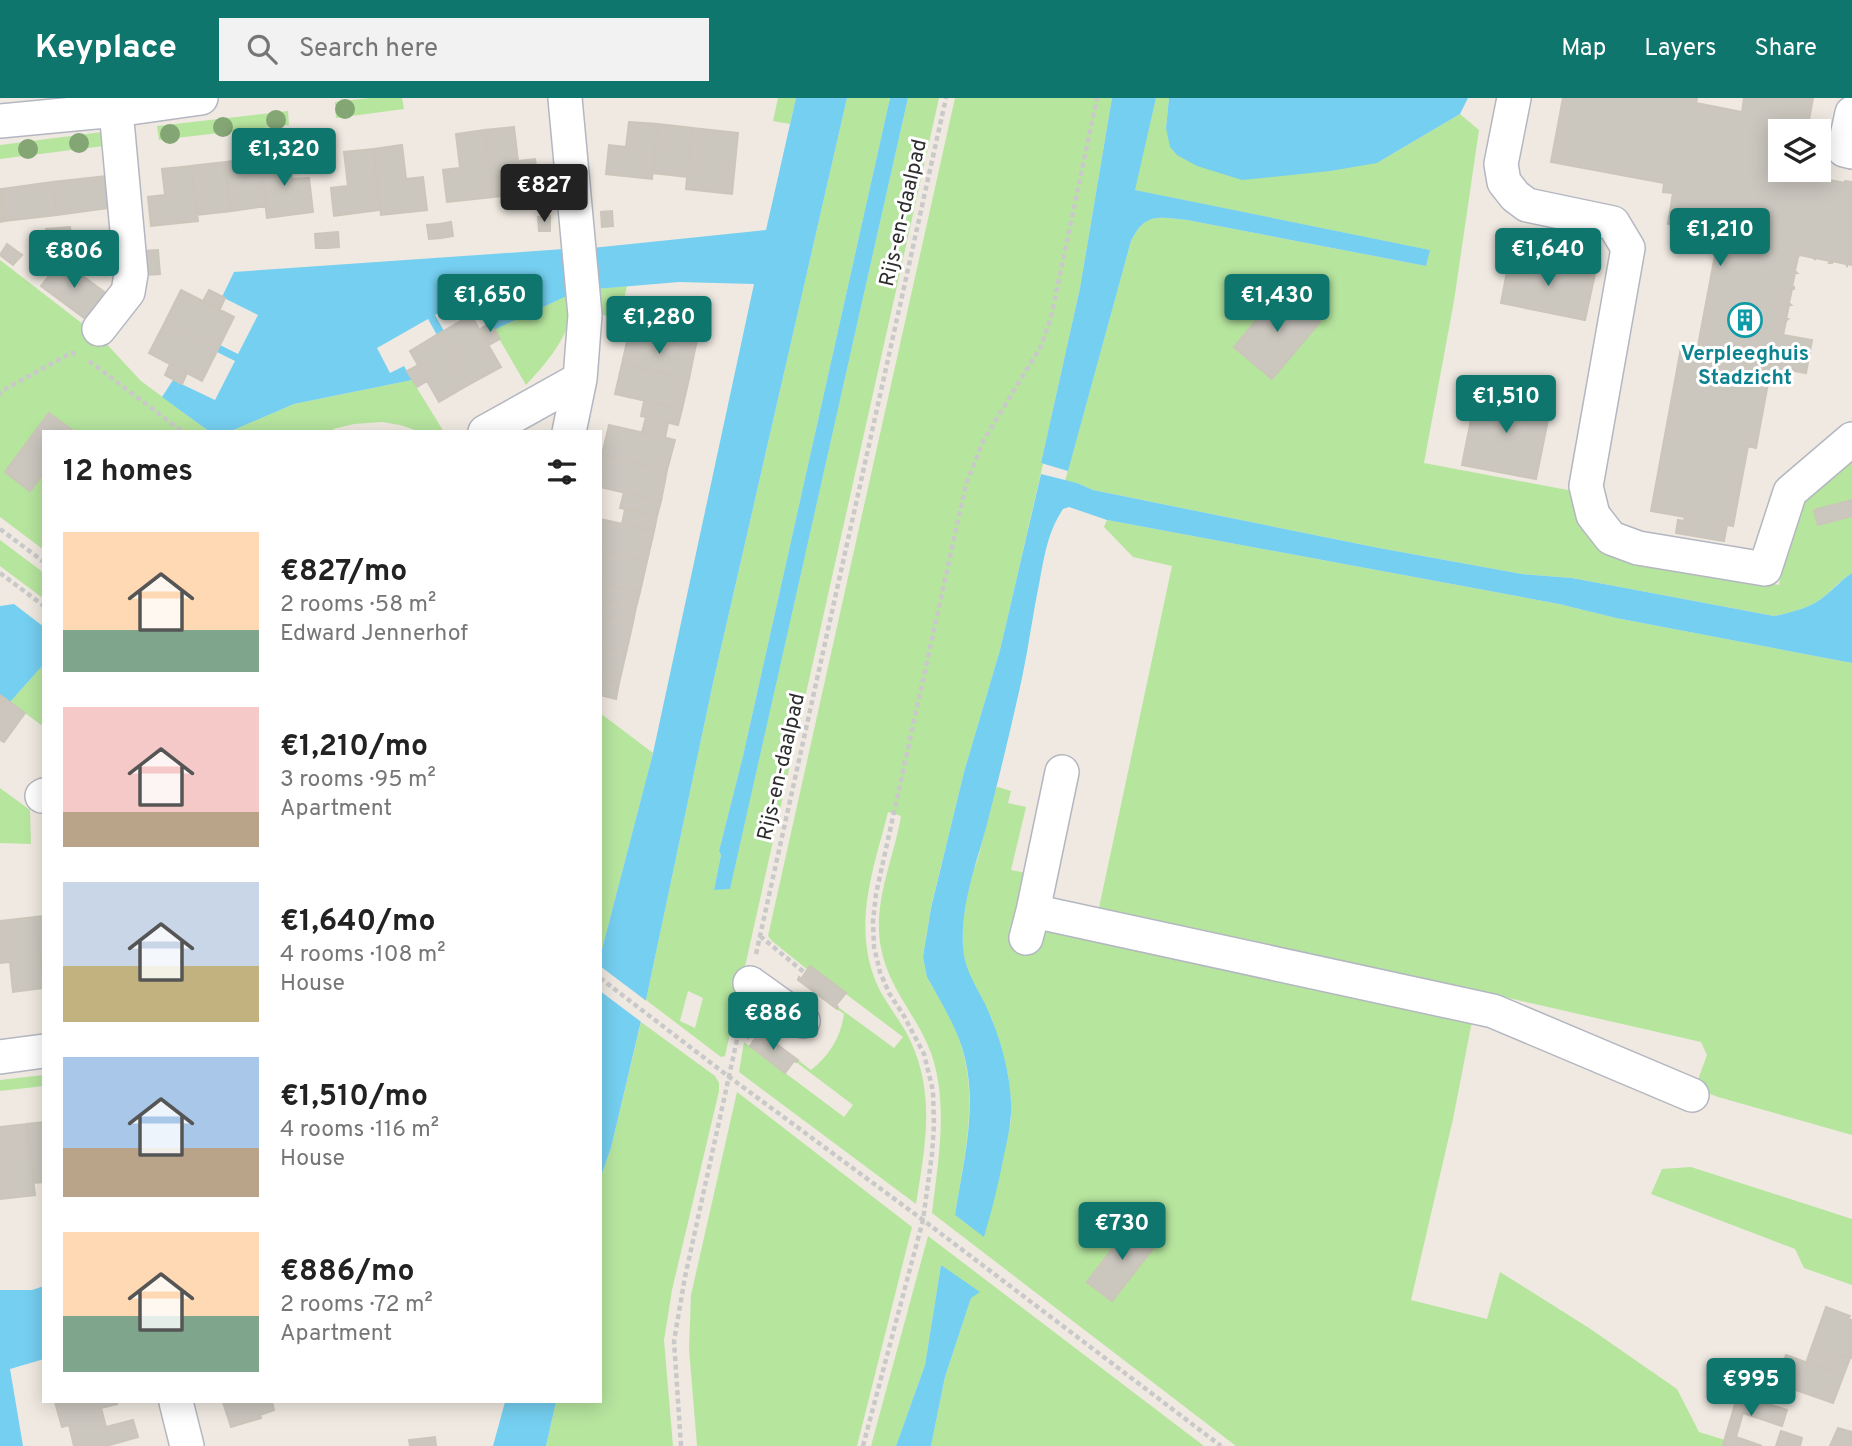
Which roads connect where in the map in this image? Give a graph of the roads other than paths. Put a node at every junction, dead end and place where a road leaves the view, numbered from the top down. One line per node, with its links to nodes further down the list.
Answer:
1 (201, 98): 4 (street)
2 (565, 98): 9 (street)
3 (1514, 98): 12 (street)
4 (116, 110): 6 (street); 8 (street)
5 (1852, 113): 7 (street)
6 (0, 121)
7 (1852, 152)
8 (99, 329)
9 (580, 379): 10 (street); 11 (street)
10 (489, 430)
11 (569, 430)
12 (1852, 439)
13 (1062, 772): 18 (street)
14 (750, 983): 15 (street)
15 (803, 1021)
16 (42, 1051): 17 (street)
17 (0, 1057)
18 (1692, 1095)
19 (176, 1403): 20 (street)
20 (187, 1446)

